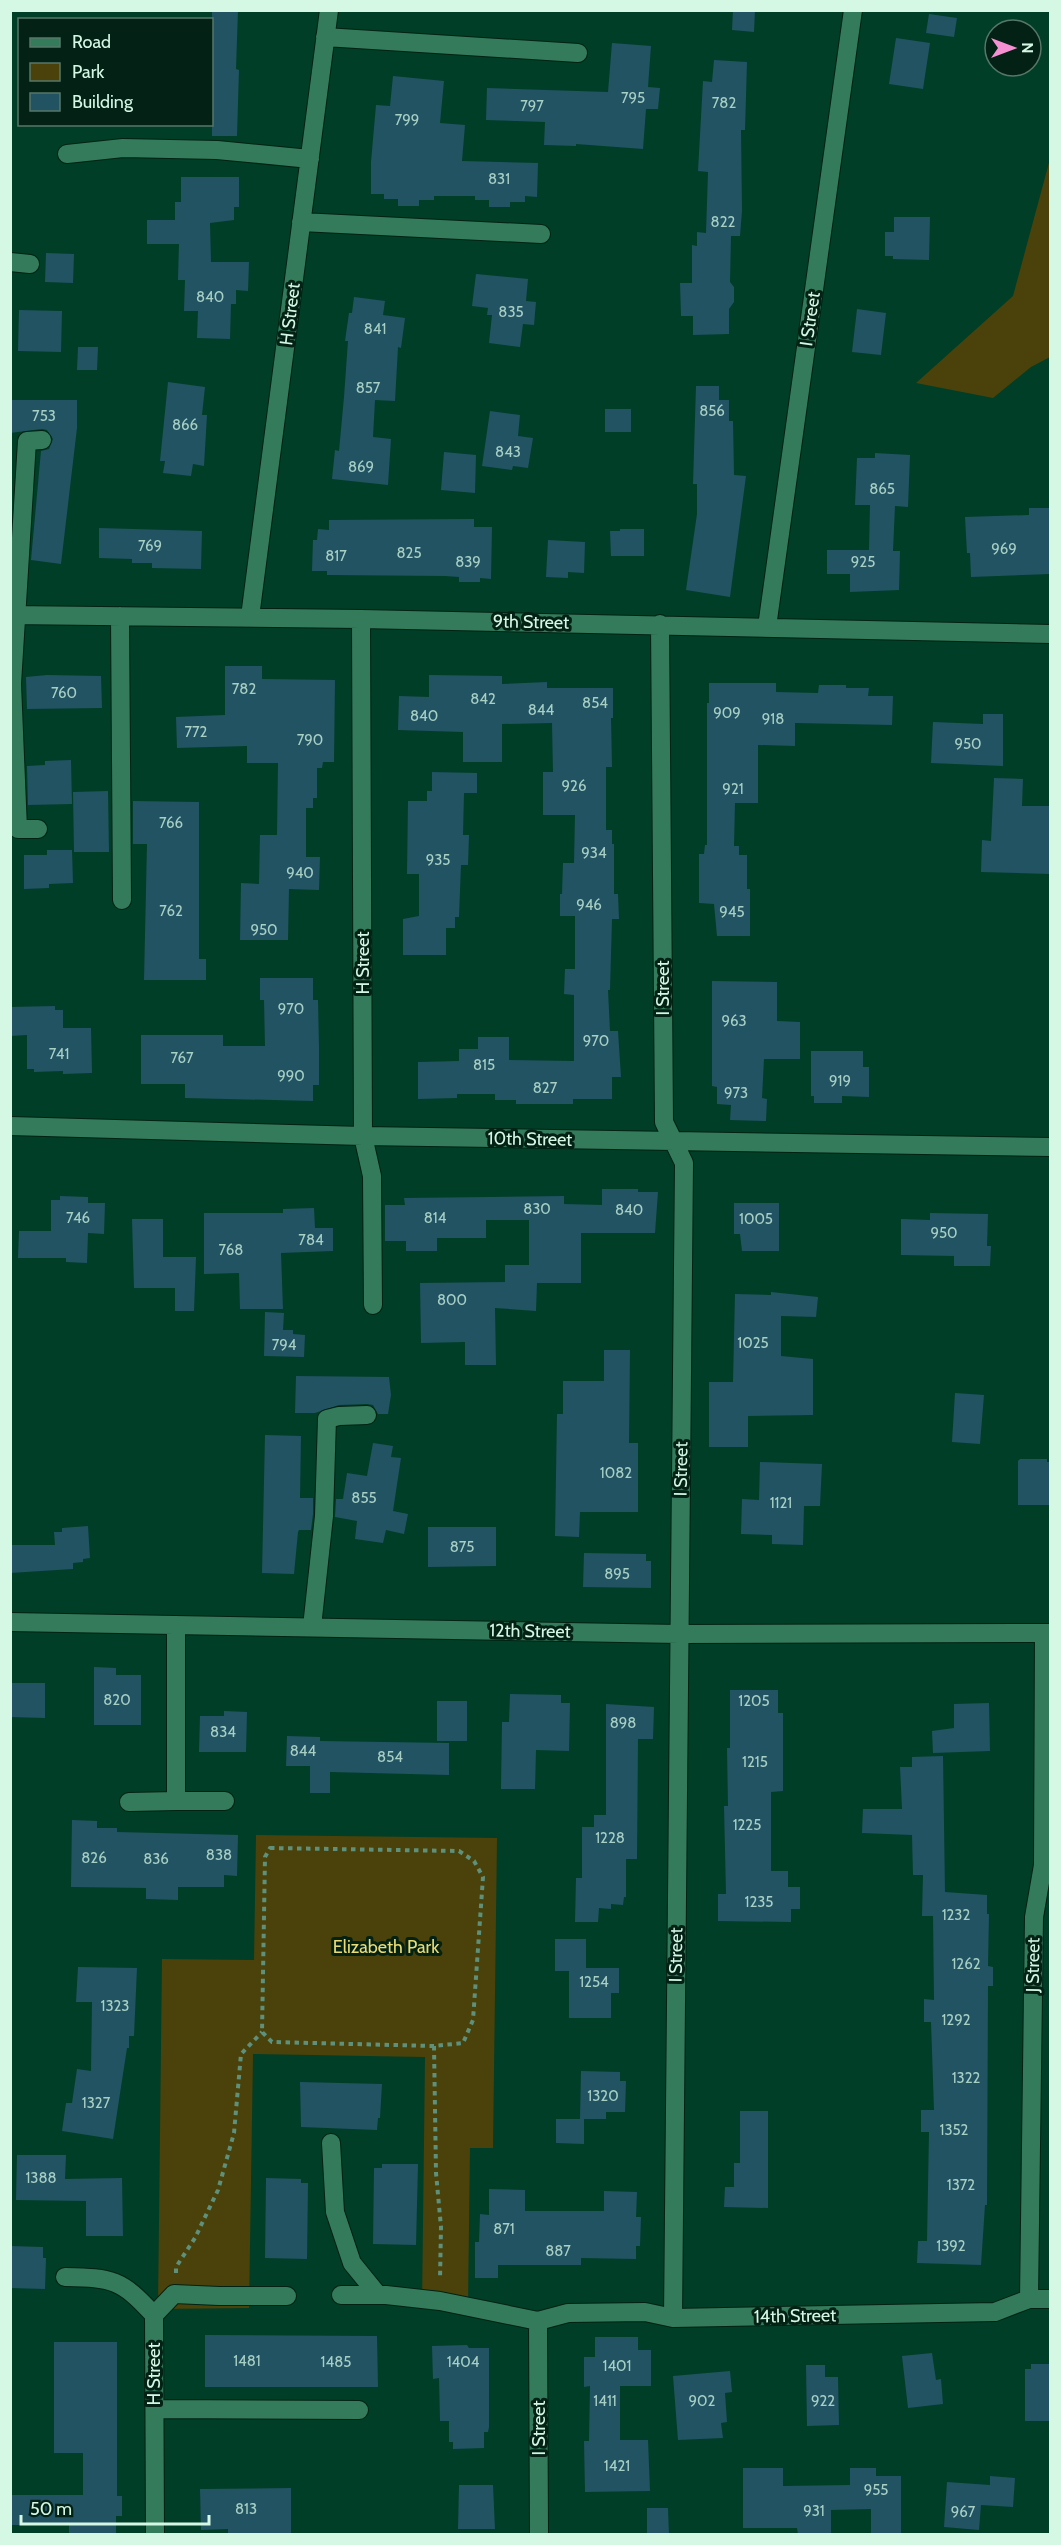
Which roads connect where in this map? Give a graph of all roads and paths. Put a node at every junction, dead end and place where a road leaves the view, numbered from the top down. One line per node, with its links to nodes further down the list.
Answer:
1 (329, 10): 3 (street, H Street)
2 (853, 10): 17 (street, I Street)
3 (325, 37): 4 (street); 6 (street, H Street)
4 (578, 53)
5 (67, 154): 6 (street)
6 (310, 159): 7 (street, H Street)
7 (301, 222): 8 (street); 14 (street, H Street)
8 (541, 234)
9 (10, 262): 10 (street)
10 (30, 264)
11 (42, 440): 12 (street)
12 (14, 615): 13 (street, 9th Street); 19 (street)
13 (120, 616): 14 (street, 9th Street); 20 (street)
14 (250, 617): 15 (street, 9th Street)
15 (361, 619): 16 (street, 9th Street); 22 (street, H Street)
16 (660, 624): 17 (street, 9th Street); 23 (street, I Street)
17 (767, 627): 18 (street, 9th Street)
18 (1050, 634)
19 (38, 829)
20 (122, 900)
21 (10, 1126): 22 (street, 10th Street)
22 (363, 1136): 23 (street, 10th Street); 25 (street, H Street)
23 (672, 1141): 24 (street, 10th Street); 31 (street, I Street)
24 (1050, 1147)
25 (373, 1305)
26 (367, 1415): 29 (street)
27 (10, 1622): 28 (street, 12th Street)
28 (176, 1625): 29 (street, 12th Street); 32 (street)
29 (312, 1627): 31 (street, 12th Street)
30 (1047, 1633): 31 (street, 12th Street); 43 (street, J Street)
31 (679, 1634): 47 (street, I Street)
32 (176, 1801): 33 (street); 34 (street)
33 (225, 1801)
34 (129, 1802)
35 (262, 2032): 36 (path); 36 (path); 39 (path)
36 (434, 2046): 45 (path)
37 (332, 2143): 41 (street)
38 (65, 2277): 46 (street)
39 (174, 2294): 42 (street); 46 (street)
40 (341, 2295): 41 (street)
41 (378, 2295): 45 (street)
42 (287, 2296)
43 (1029, 2299): 44 (street, 14th Street); 47 (street, 14th Street)
44 (1050, 2299)
45 (440, 2301): 48 (street)
46 (154, 2315): 49 (street, H Street)
47 (673, 2318): 48 (street, 14th Street)
48 (538, 2321): 52 (street, I Street)
49 (155, 2409): 50 (street); 51 (street, H Street)
50 (359, 2410)
51 (155, 2535)
52 (539, 2535)

